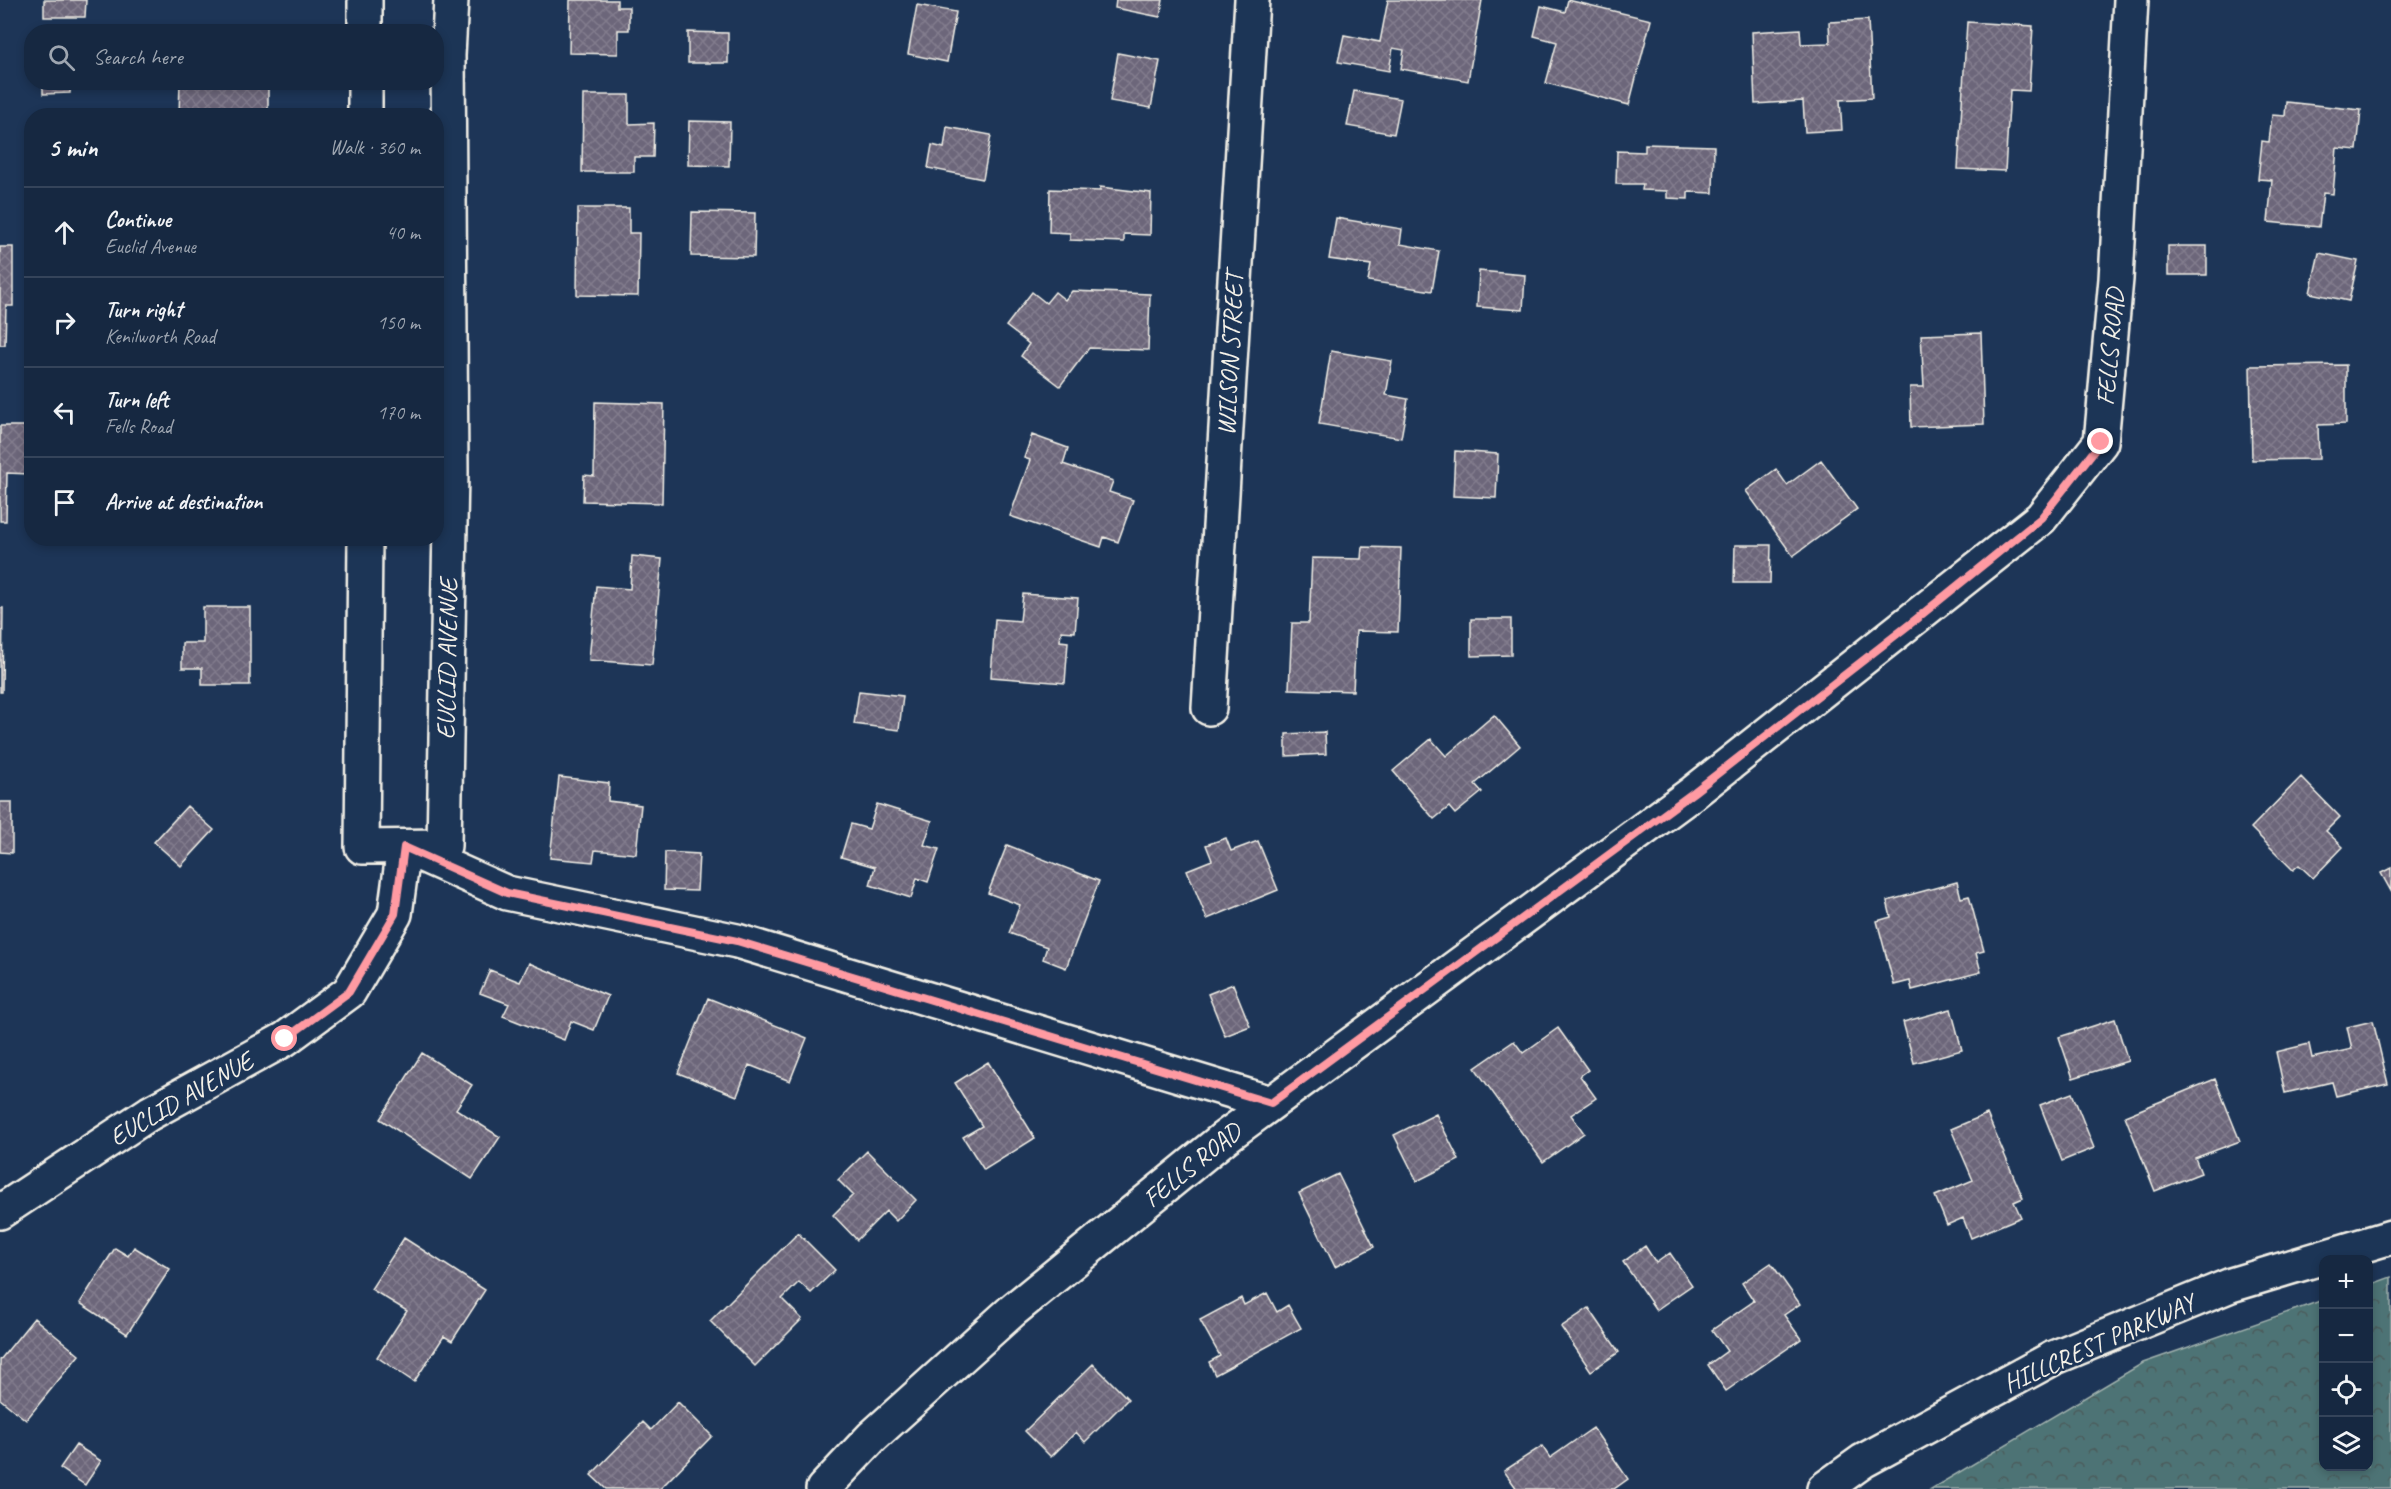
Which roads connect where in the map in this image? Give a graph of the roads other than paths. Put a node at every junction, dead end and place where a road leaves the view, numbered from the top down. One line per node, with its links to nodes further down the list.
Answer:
1 (365, 0): 5 (street)
2 (451, 0): 10 (street, EUCLID AVENUE)
3 (1252, 0): 9 (street, WILSON STREET)
4 (2131, 0): 11 (street, FELLS ROAD)
5 (365, 24)
6 (365, 90): 7 (street)
7 (365, 108)
8 (365, 546): 10 (street, EUCLID AVENUE)
9 (1209, 708)
10 (404, 847): 11 (street); 12 (street, EUCLID AVENUE)
11 (1271, 1103): 14 (street, FELLS ROAD)
12 (0, 1212)
13 (2391, 1237): 15 (street, HILLCREST PARKWAY)
14 (823, 1489)
15 (1824, 1489)

